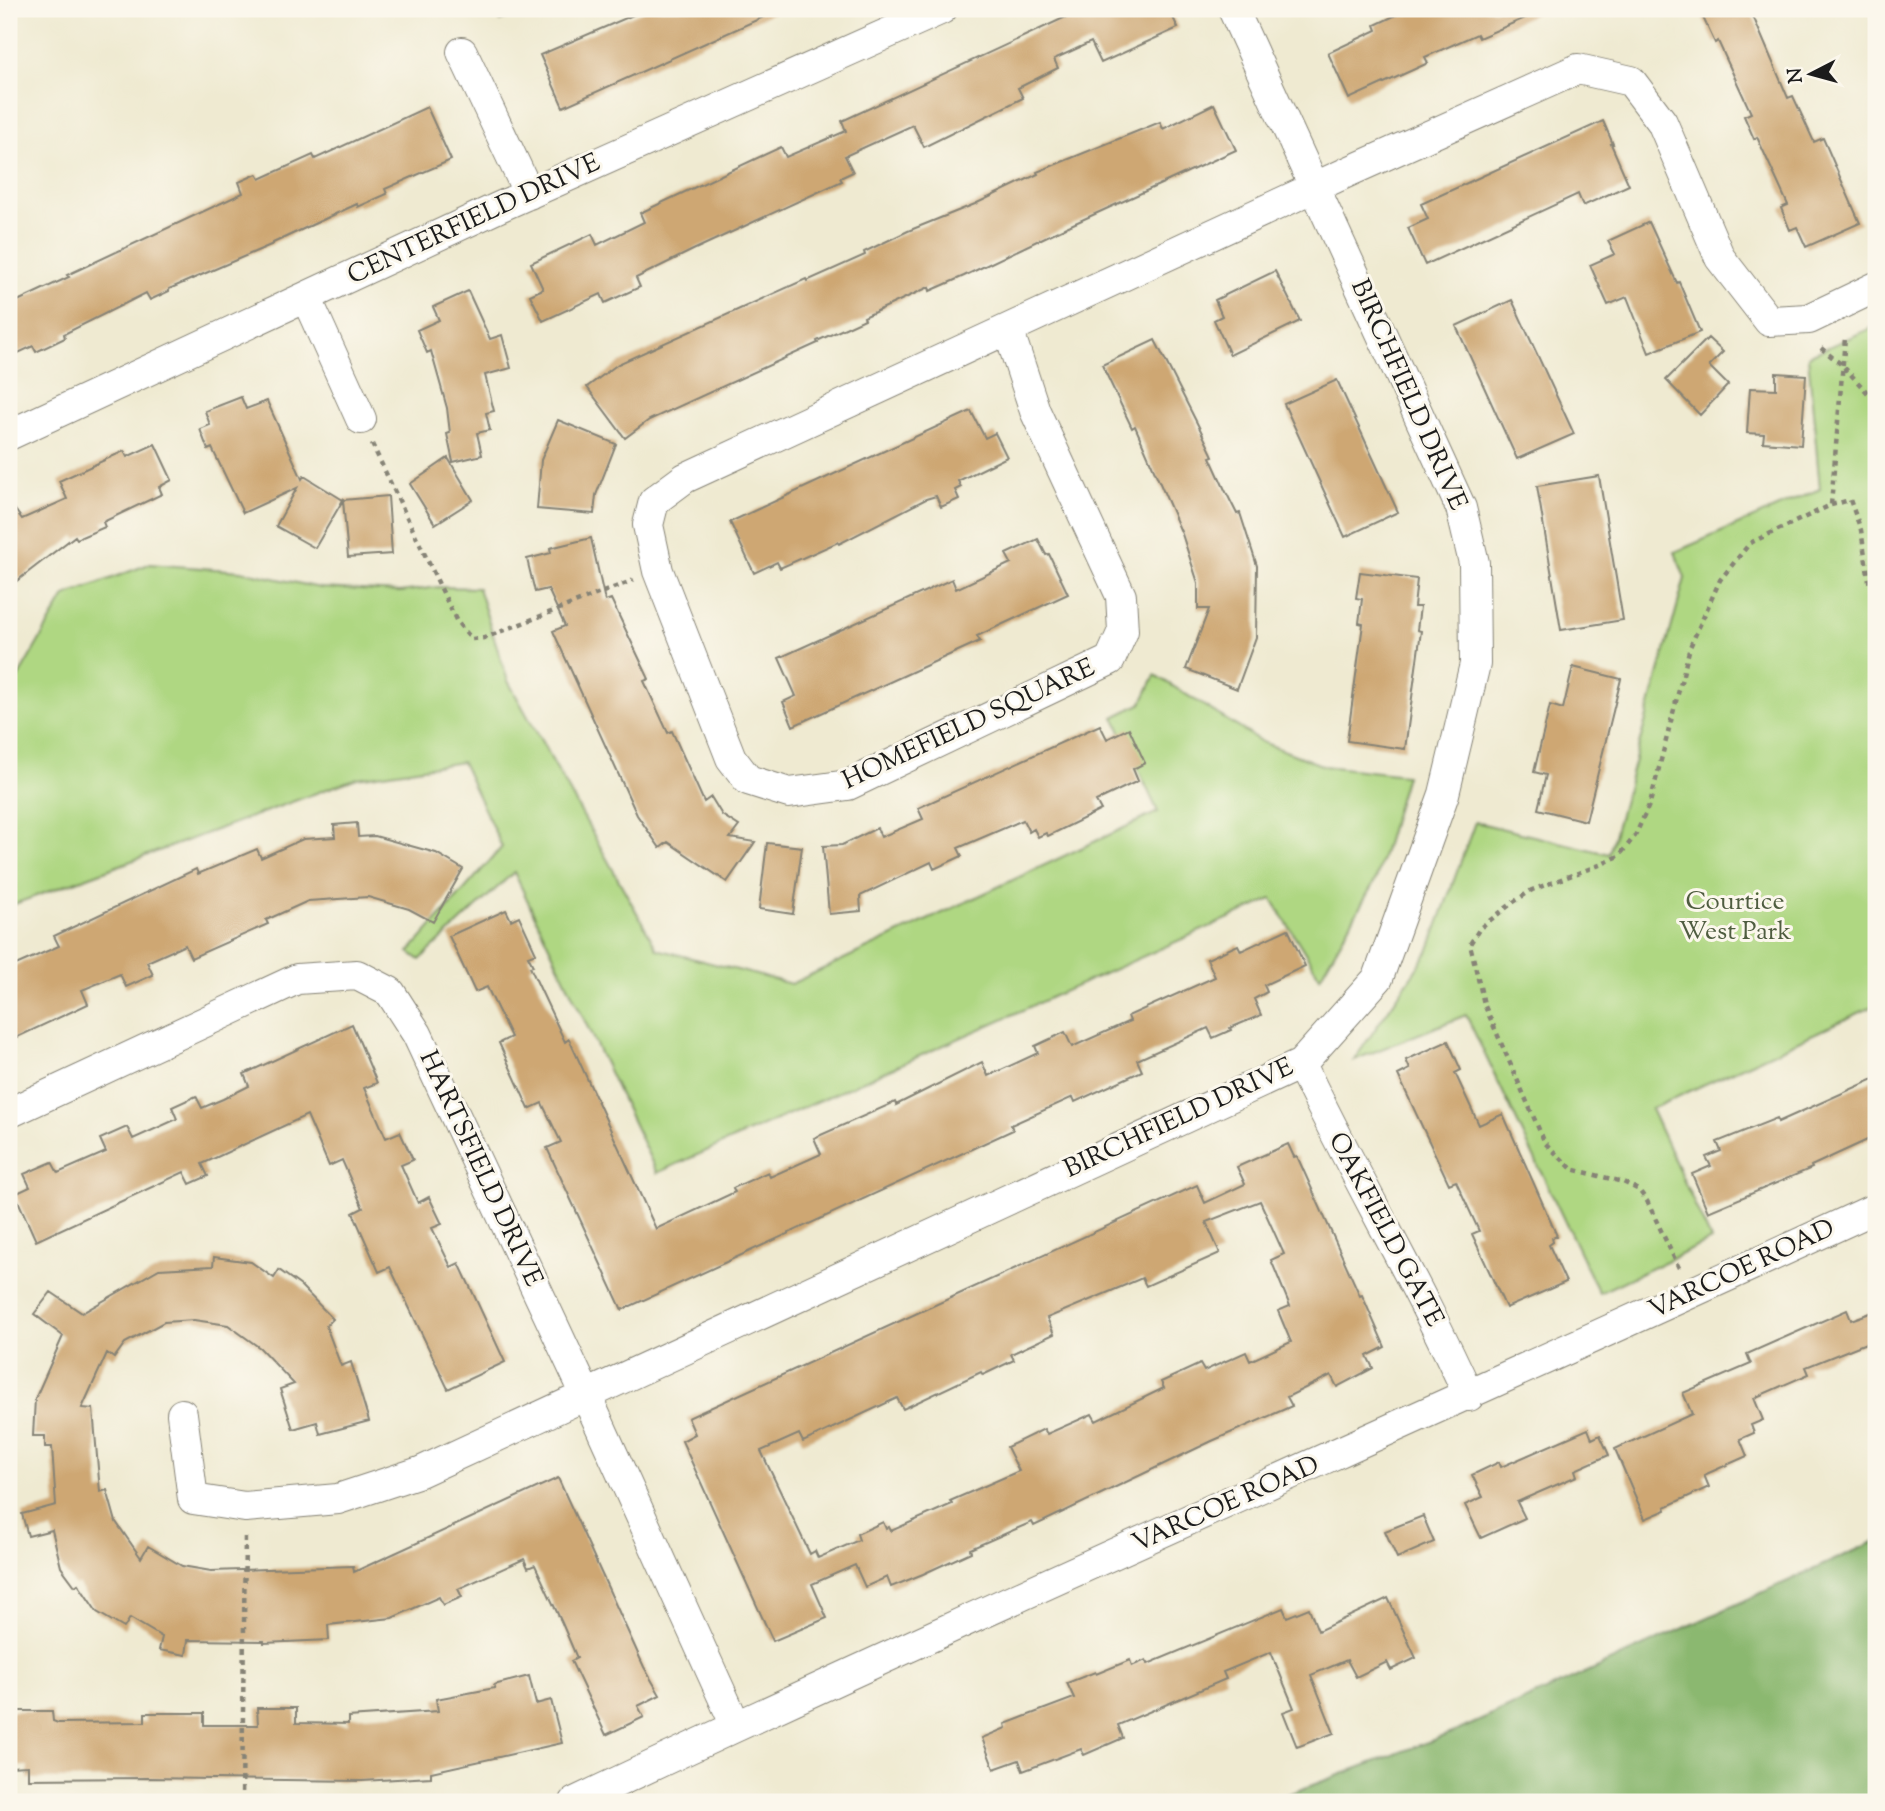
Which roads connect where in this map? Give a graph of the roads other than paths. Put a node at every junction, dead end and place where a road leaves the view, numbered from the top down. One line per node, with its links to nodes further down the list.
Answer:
1 (942, 9): 5 (street, CENTERFIELD DRIVE)
2 (1233, 9): 4 (street, BIRCHFIELD DRIVE)
3 (462, 52): 5 (street)
4 (1314, 188): 6 (street, HOMEFIELD SQUARE); 8 (street, HOMEFIELD SQUARE); 11 (street, BIRCHFIELD DRIVE)
5 (529, 194): 7 (street, CENTERFIELD DRIVE)
6 (1876, 287)
7 (306, 297): 9 (street); 10 (street, CENTERFIELD DRIVE)
8 (1008, 329): 8 (street, HOMEFIELD SQUARE)
9 (360, 419)
10 (9, 435)
11 (1301, 1064): 14 (street, BIRCHFIELD DRIVE); 15 (street, OAKFIELD GATE)
12 (9, 1112): 14 (street, HARTSFIELD DRIVE)
13 (1876, 1208): 15 (street, VARCOE ROAD)
14 (586, 1395): 16 (street, BIRCHFIELD DRIVE); 17 (street, HARTSFIELD DRIVE)
15 (1469, 1395): 17 (street, VARCOE ROAD)
16 (182, 1414)
17 (736, 1726): 18 (street, VARCOE ROAD)
18 (575, 1802)

